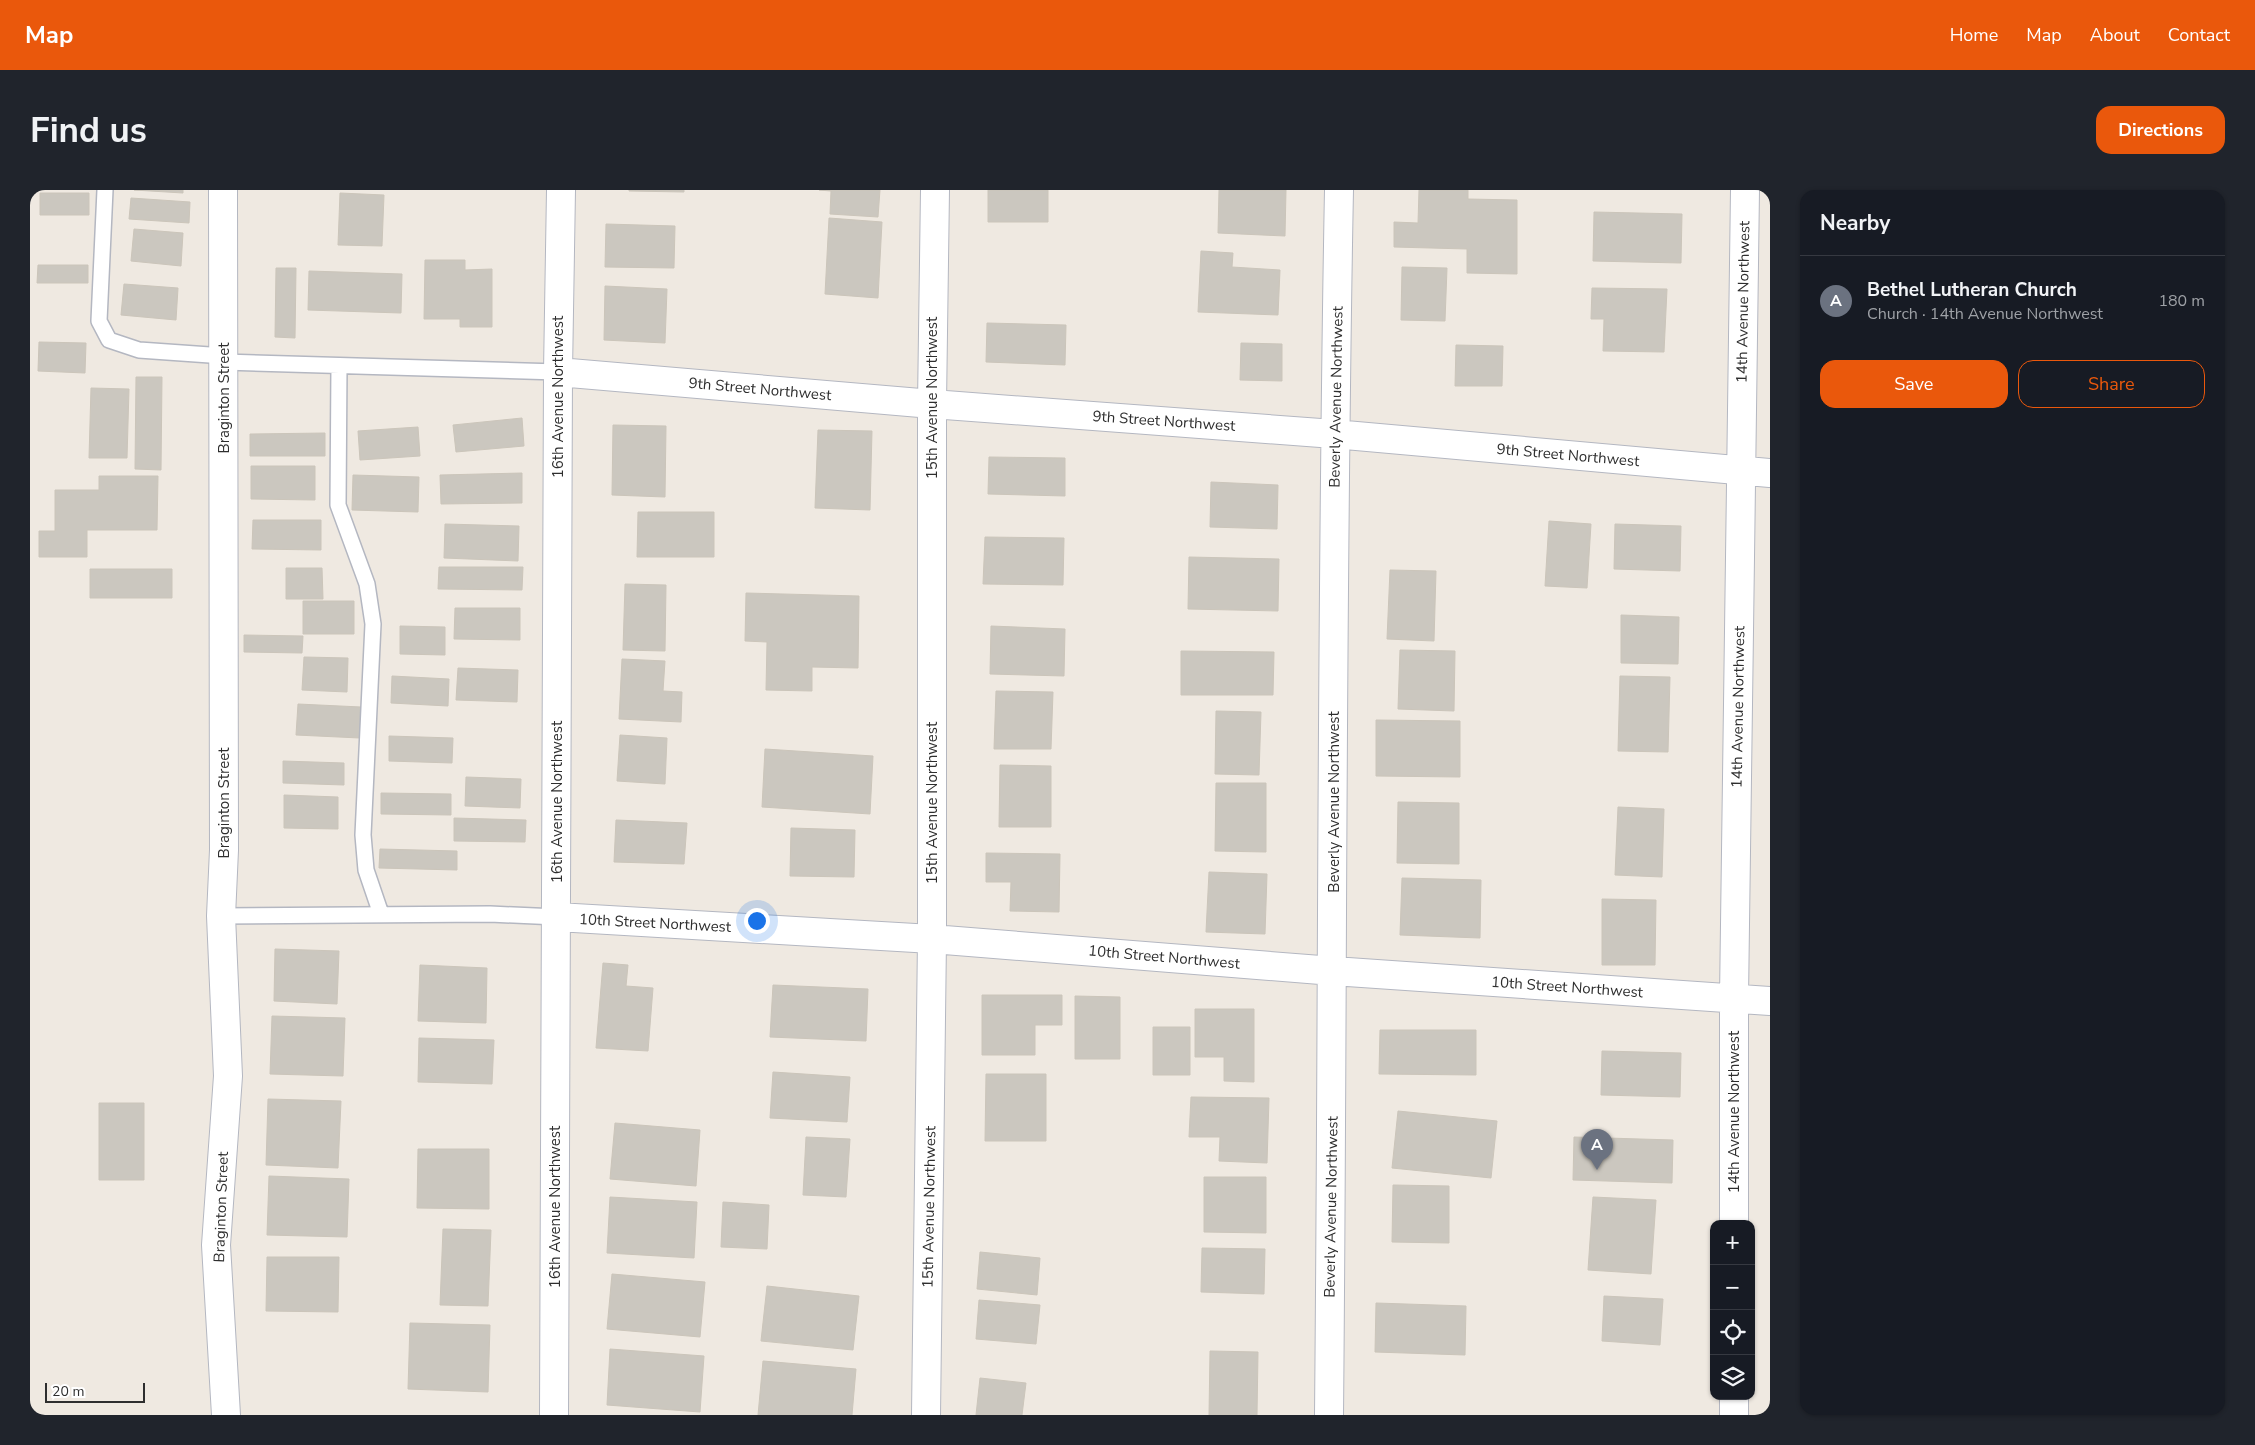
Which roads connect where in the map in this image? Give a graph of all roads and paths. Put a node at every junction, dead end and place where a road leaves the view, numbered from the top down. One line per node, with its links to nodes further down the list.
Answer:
1 (105, 190): 7 (lane)
2 (223, 190): 7 (street, Braginton Street)
3 (561, 190): 9 (street, 16th Avenue Northwest)
4 (934, 190): 10 (street, 15th Avenue Northwest)
5 (1339, 190): 11 (street, Beverly Avenue Northwest)
6 (1745, 190): 12 (street, 14th Avenue Northwest)
7 (224, 359): 8 (lane); 15 (street, Braginton Street)
8 (339, 366): 9 (lane); 14 (lane)
9 (558, 372): 10 (street, 9th Street Northwest); 16 (street, 16th Avenue Northwest)
10 (932, 404): 11 (street, 9th Street Northwest); 17 (street, 15th Avenue Northwest)
11 (1334, 434): 12 (street, 9th Street Northwest); 18 (street, Beverly Avenue Northwest)
12 (1741, 470): 13 (street, 9th Street Northwest); 19 (street, 14th Avenue Northwest)
13 (1770, 473)
14 (381, 914): 15 (lane); 16 (lane)
15 (221, 916): 23 (street, Braginton Street)
16 (557, 917): 17 (street, 10th Street Northwest); 24 (street, 16th Avenue Northwest)
17 (932, 939): 18 (street, 10th Street Northwest); 25 (street, 15th Avenue Northwest)
18 (1333, 971): 19 (street, 10th Street Northwest); 26 (street, Beverly Avenue Northwest)
19 (1734, 998): 20 (street, 10th Street Northwest); 21 (street, 14th Avenue Northwest)
20 (1770, 1001)
21 (1734, 1220)
22 (1734, 1400): 27 (street)
23 (226, 1415)
24 (554, 1415)
25 (926, 1415)
26 (1329, 1415)
27 (1734, 1415)

